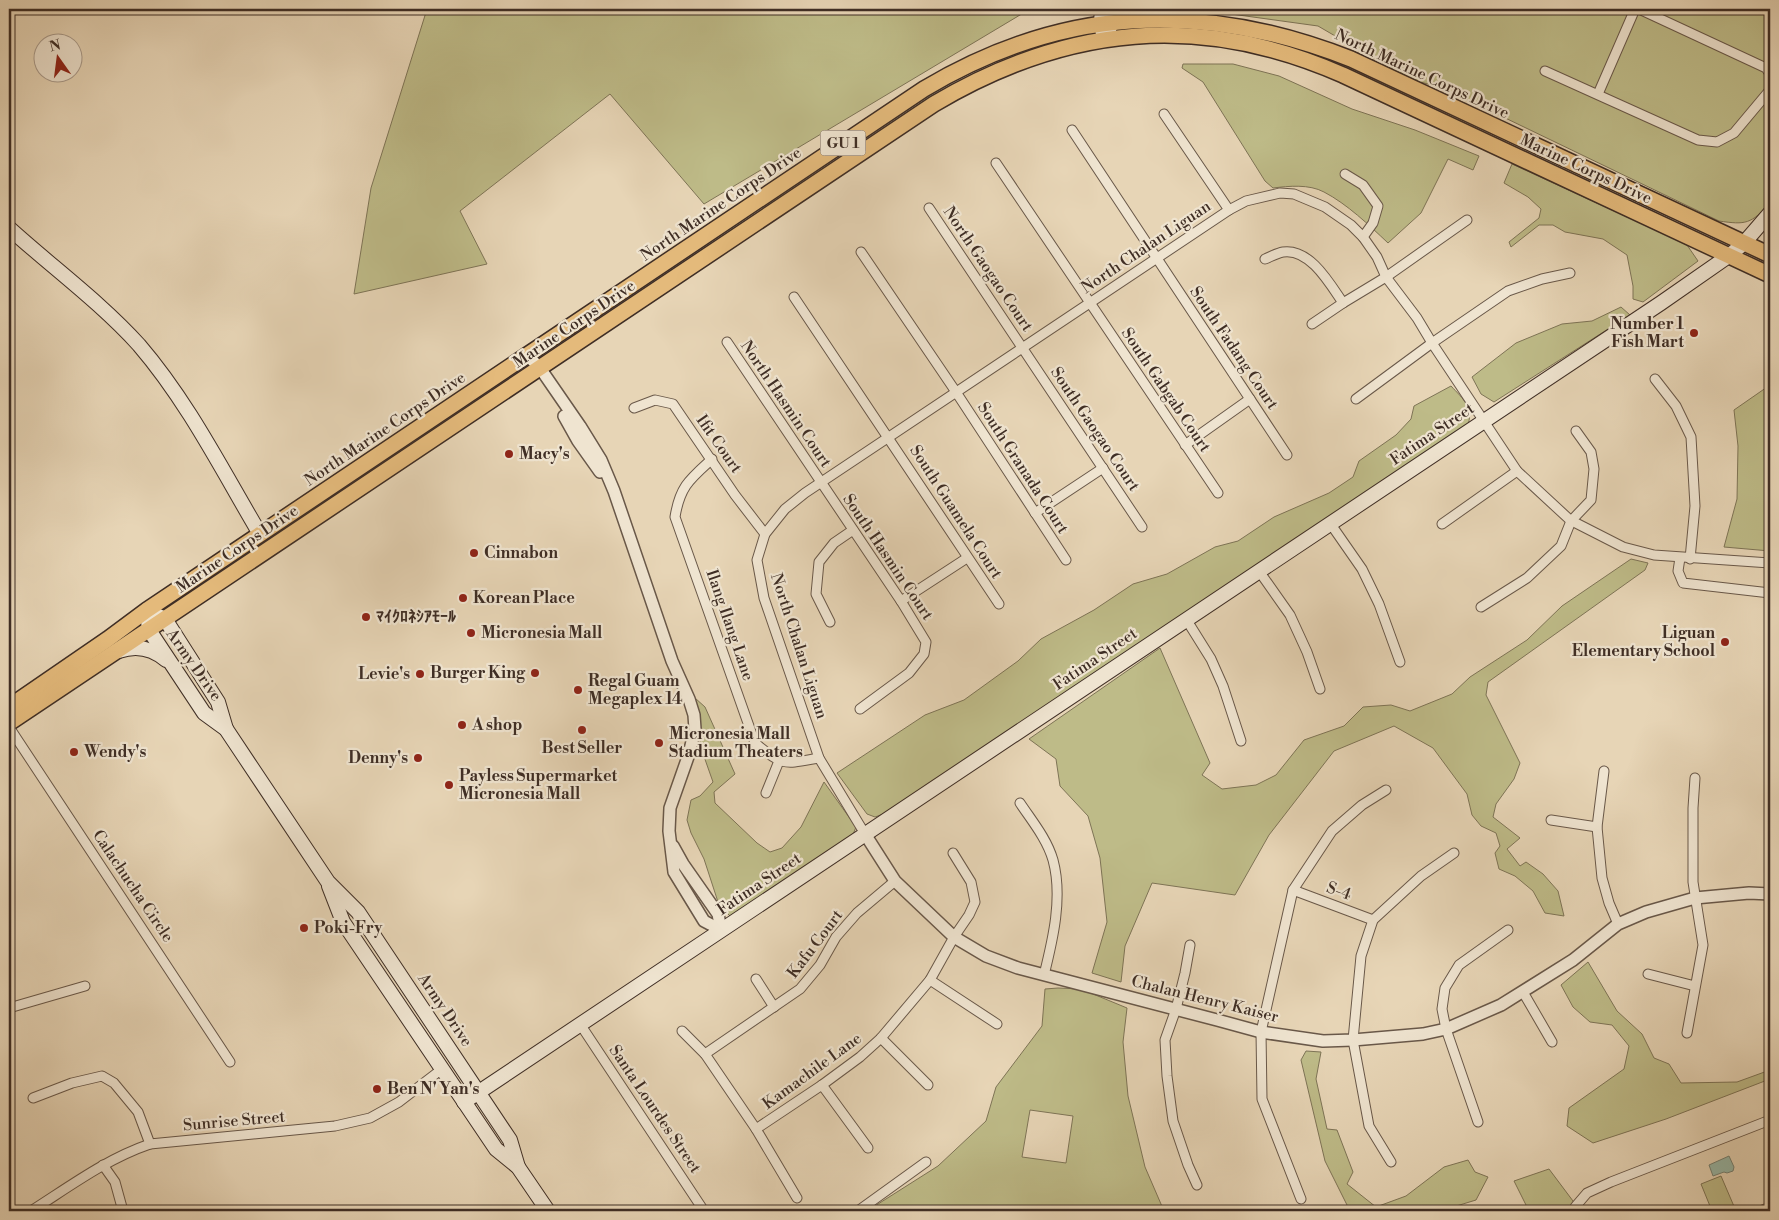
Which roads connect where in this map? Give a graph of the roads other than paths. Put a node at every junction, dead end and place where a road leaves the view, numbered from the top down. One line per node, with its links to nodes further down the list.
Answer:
1 (1637, 9): 5 (street); 7 (street)
2 (1108, 15): 3 (main road); 18 (main road, North Marine Corps Drive / GU 1); 34 (main road, North Marine Corps Drive / GU 1)
3 (1104, 40): 20 (main road, Marine Corps Drive / GU 1); 35 (main road, Marine Corps Drive / GU 1)
4 (1545, 70): 7 (street)
5 (1770, 74)
6 (1770, 90): 7 (street)
7 (1598, 94)
8 (1164, 114): 13 (street)
9 (1072, 130): 22 (street, South Fadang Court)
10 (996, 163): 28 (street, South Gabgab Court)
11 (1345, 174): 17 (street)
12 (929, 208): 33 (street, North Gaogao Court)
13 (1230, 210): 17 (street, North Chalan Liguan); 22 (street, North Chalan Liguan)
14 (1770, 213): 18 (main road, Fatima Street)
15 (1468, 220): 26 (street)
16 (9, 228): 57 (main road)
17 (1363, 237): 26 (street, North Chalan Liguan)
18 (1744, 243): 20 (main road, Fatima Street); 21 (main road, North Marine Corps Drive / GU 1)
19 (861, 252): 37 (street, South Granada Court)
20 (1730, 255): 25 (main road, Marine Corps Drive / GU 1); 41 (main road, Fatima Street)
21 (1770, 255)
22 (1156, 258): 28 (street, North Chalan Liguan); 38 (street, South Fadang Court)
23 (1265, 259): 29 (street)
24 (1570, 273): 32 (street)
25 (1770, 274)
26 (1386, 277): 29 (street); 32 (street, North Chalan Liguan)
27 (794, 297): 43 (street, South Guamela Court)
28 (1090, 303): 33 (street, North Chalan Liguan); 44 (street, South Gabgab Court)
29 (1343, 303): 30 (street)
30 (1312, 324)
31 (727, 342): 49 (street, North Hasmin Court)
32 (1432, 343): 39 (street); 41 (street, North Chalan Liguan)
33 (1023, 348): 37 (street, North Chalan Liguan); 47 (street, South Gaogao Court)
34 (527, 355): 35 (street); 57 (main road, North Marine Corps Drive / GU 1)
35 (536, 370): 70 (main road, Marine Corps Drive / GU 1); 103 (street)
36 (1655, 379): 61 (street)
37 (956, 392): 43 (street, North Chalan Liguan); 51 (street, South Granada Court)
38 (1250, 399): 44 (street); 45 (street, South Fadang Court)
39 (1356, 399)
40 (634, 408): 46 (street, Ifit Court)
41 (1484, 421): 48 (street, North Chalan Liguan); 53 (main road, Fatima Street)
42 (1576, 431): 52 (street)
43 (889, 437): 49 (street, North Chalan Liguan); 59 (street, South Guamela Court)
44 (1185, 445): 50 (street, South Gabgab Court)
45 (1287, 455)
46 (712, 459): 58 (street, Ifit Court); 85 (street, Ilang Ilang Lane)
47 (1102, 468): 51 (street); 55 (street, South Gaogao Court)
48 (1517, 471): 52 (street, North Chalan Liguan); 54 (street)
49 (821, 482): 56 (street, South Hasmin Court); 58 (street, North Chalan Liguan)
50 (1218, 493)
51 (1035, 513): 62 (street, South Granada Court)
52 (1571, 521): 60 (street, North Chalan Liguan); 68 (street)
53 (1330, 523): 64 (main road, Fatima Street); 75 (street)
54 (1442, 524)
55 (1142, 527)
56 (853, 530): 66 (street, South Hasmin Court); 72 (street)
57 (260, 534): 69 (main road, North Marine Corps Drive / GU 1)
58 (765, 534): 84 (street, North Chalan Liguan)
59 (968, 558): 66 (street); 67 (street, South Guamela Court)
60 (1680, 558): 61 (street, North Chalan Liguan); 65 (street)
61 (1690, 559): 63 (street, North Chalan Liguan)
62 (1066, 560)
63 (1770, 563)
64 (1259, 571): 71 (main road, Fatima Street); 77 (street)
65 (1770, 593)
66 (901, 601): 79 (street, South Hasmin Court)
67 (999, 604)
68 (1481, 607)
69 (147, 610): 70 (main road, Army Drive); 73 (main road, Army Drive); 78 (main road, North Marine Corps Drive / GU 1)
70 (164, 619): 73 (main road, Marine Corps Drive / GU 1); 82 (main road, Army Drive)
71 (1186, 619): 83 (street); 93 (main road, Fatima Street)
72 (830, 622)
73 (149, 630): 74 (main road, Marine Corps Drive / GU 1); 76 (main road, Army Drive)
74 (116, 652): 76 (main road); 80 (main road, Marine Corps Drive / GU 1)
75 (1400, 662)
76 (175, 669): 82 (main road, Army Drive)
77 (1320, 689)
78 (9, 704)
79 (860, 709)
80 (9, 723)
81 (9, 727): 127 (street, Calachucha Circle)
82 (226, 730): 97 (main road, Army Drive)
83 (1241, 741)
84 (819, 758): 85 (street); 93 (street, North Chalan Liguan)
85 (780, 761): 89 (street)
86 (1604, 771): 92 (street)
87 (1695, 778): 100 (street)
88 (1386, 790): 98 (street)
89 (766, 793)
90 (1020, 803): 108 (street)
91 (1551, 820): 92 (street)
92 (1597, 827): 102 (street)
93 (865, 834): 96 (street, Chalan Henry Kaiser); 103 (main road, Fatima Street)
94 (1454, 853): 101 (street)
95 (953, 854): 105 (street, Kamachile Lane)
96 (895, 881): 105 (street, Chalan Henry Kaiser); 114 (street, Kafu Court)
97 (328, 882): 128 (main road, Army Drive); 131 (main road, Army Drive)
98 (1293, 890): 101 (street, S-4); 121 (street)
99 (1770, 894): 100 (street, Chalan Henry Kaiser)
100 (1695, 898): 102 (street, Chalan Henry Kaiser); 112 (street)
101 (1373, 920): 124 (street)
102 (1618, 924): 113 (street, Chalan Henry Kaiser)
103 (721, 930): 117 (main road, Fatima Street)
104 (1508, 930): 119 (street)
105 (954, 937): 108 (street, Chalan Henry Kaiser); 110 (street, Kamachile Lane)
106 (1190, 945): 116 (street)
107 (1648, 974): 112 (street)
108 (1044, 975): 116 (street, Chalan Henry Kaiser)
109 (756, 979): 114 (street)
110 (930, 980): 118 (street); 123 (street, Kamachile Lane)
111 (85, 986): 115 (street)
112 (1695, 986): 122 (street)
113 (1523, 992): 119 (street, Chalan Henry Kaiser); 125 (street)
114 (774, 1006): 126 (street, Kafu Court)
115 (9, 1008)
116 (1176, 1010): 121 (street, Chalan Henry Kaiser); 143 (street)
117 (580, 1024): 131 (main road, Fatima Street); 150 (street, Santa Lourdes Street)
118 (997, 1024)
119 (1446, 1029): 124 (street, Chalan Henry Kaiser); 135 (street)
120 (682, 1031): 126 (street)
121 (1261, 1032): 124 (street, Chalan Henry Kaiser); 145 (street)
122 (1688, 1034)
123 (881, 1038): 129 (street); 130 (street, Kamachile Lane)
124 (1353, 1040): 140 (street)
125 (1552, 1042)
126 (705, 1054): 136 (street)
127 (230, 1062)
128 (442, 1069): 133 (main road, Army Drive); 137 (street, Sunrise Street)
129 (928, 1084)
130 (822, 1085): 136 (street, Kamachile Lane); 138 (street)
131 (479, 1092): 133 (main road, Fatima Street); 142 (main road, Army Drive)
132 (33, 1098): 137 (street)
133 (464, 1102): 142 (main road, Army Drive)
134 (1770, 1120): 152 (street)
135 (1478, 1122)
136 (756, 1130): 144 (street)
137 (150, 1144): 141 (street, Sunrise Street)
138 (868, 1148)
139 (926, 1162): 151 (street)
140 (1391, 1162)
141 (103, 1165): 147 (street, Sunrise Street); 148 (street)
142 (518, 1167): 149 (main road, Army Drive)
143 (1197, 1185)
144 (796, 1198)
145 (1301, 1199)
146 (1770, 1207): 153 (street)
147 (31, 1211)
148 (123, 1211)
149 (548, 1211)
150 (704, 1211)
151 (858, 1211)
152 (1576, 1211)
153 (1760, 1211)

